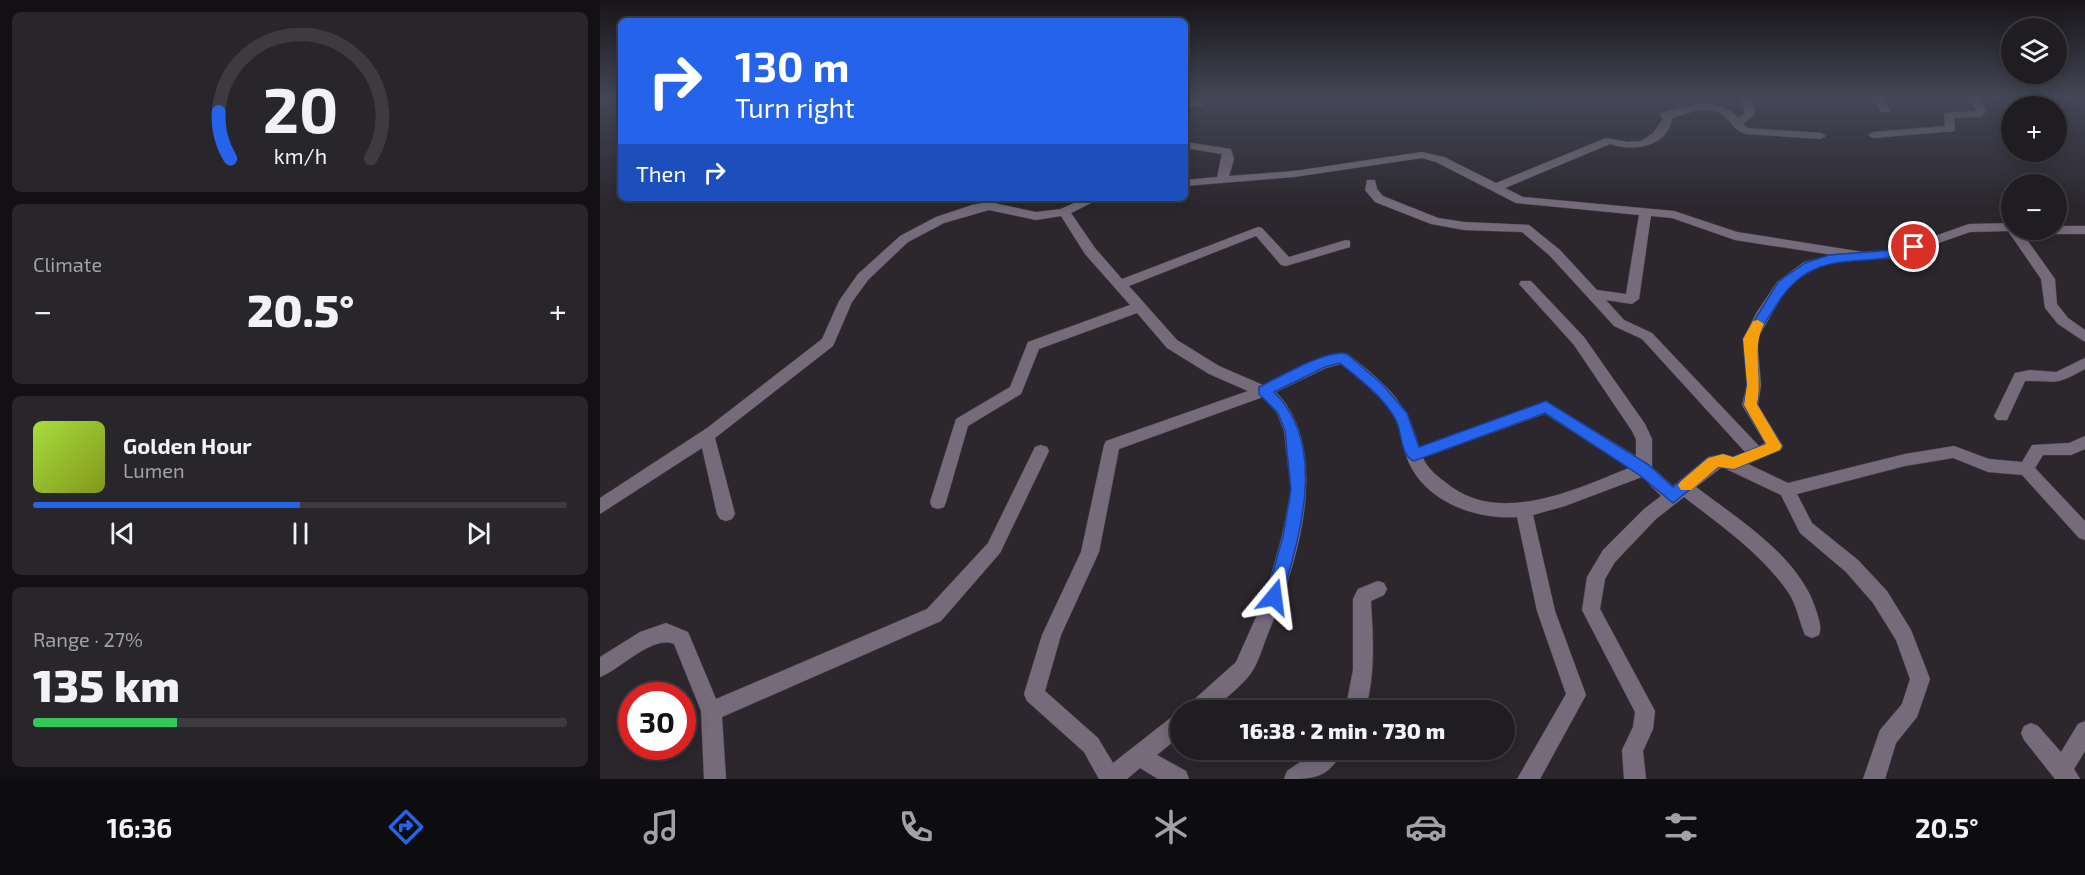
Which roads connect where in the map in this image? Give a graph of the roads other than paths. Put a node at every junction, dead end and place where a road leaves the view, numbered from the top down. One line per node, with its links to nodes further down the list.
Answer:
1 (1659, 134): 10 (street)
2 (1796, 134): 5 (street)
3 (1881, 134): 4 (street)
4 (1873, 135)
5 (1821, 136)
6 (1188, 145): 7 (street)
7 (1222, 180): 9 (street); 10 (street)
8 (1371, 182): 23 (street)
9 (1188, 183)
10 (1496, 187): 14 (street)
11 (1088, 201): 13 (street)
12 (992, 202): 13 (street); 29 (street)
13 (1064, 212): 22 (street)
14 (1646, 212): 20 (street); 23 (street)
15 (2001, 228): 20 (street)
16 (2067, 230): 17 (street)
17 (2085, 230)
18 (2021, 240): 25 (street)
19 (1346, 244): 22 (street)
20 (1863, 256): 33 (street)
21 (1526, 284): 35 (street)
22 (1120, 285): 24 (street)
23 (1592, 294): 33 (street)
24 (1139, 307): 27 (street); 39 (street)
25 (2085, 337)
26 (2085, 363): 28 (street)
27 (1264, 391): 32 (street); 47 (street); 56 (street)
28 (2002, 416)
29 (707, 436): 40 (street); 42 (street)
30 (2085, 442): 36 (street)
31 (1041, 451): 49 (street)
32 (1414, 455): 35 (street); 41 (street)
33 (1757, 455): 34 (street)
34 (1734, 463): 37 (street); 38 (street)
35 (1644, 469): 38 (street); 41 (street)
36 (2026, 469): 37 (street); 43 (street)
37 (1787, 490): 62 (street)
38 (1679, 492): 45 (street); 61 (street)
39 (938, 502)
40 (600, 507)
41 (1524, 511): 60 (street)
42 (726, 514)
43 (2085, 533)
44 (1378, 589): 48 (street)
45 (1812, 629)
46 (600, 668): 49 (street)
47 (1208, 700)
48 (1359, 700)
49 (711, 711): 57 (street)
50 (1170, 731): 53 (street)
51 (2085, 731): 55 (street)
52 (2031, 733): 55 (street)
53 (1138, 755): 56 (street); 58 (street)
54 (1323, 760): 59 (street)
55 (2066, 775)
56 (1110, 778)
57 (715, 779)
58 (1178, 779)
59 (1295, 779)
60 (1528, 779)
61 (1635, 779)
62 (1874, 779)

